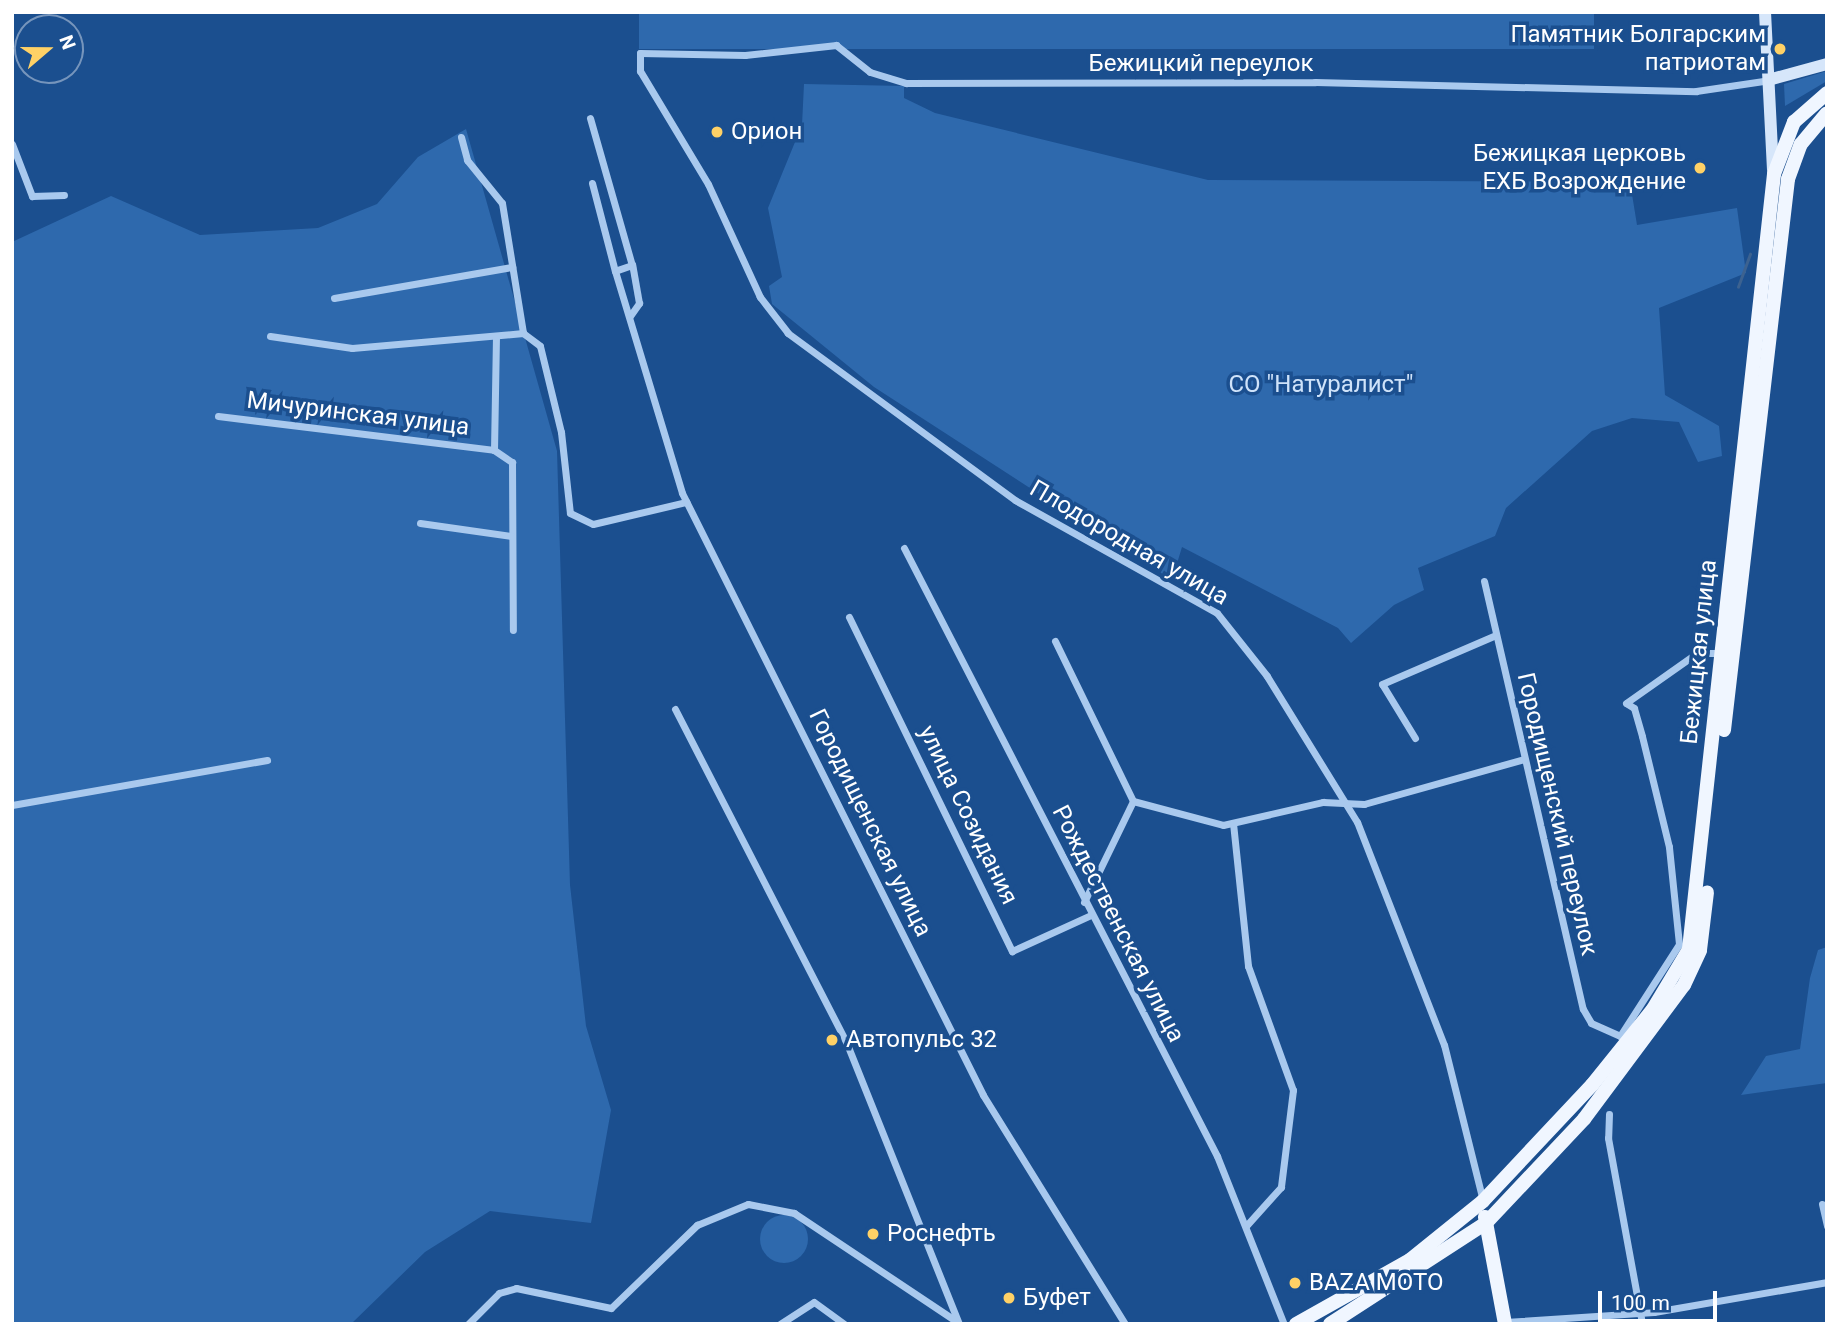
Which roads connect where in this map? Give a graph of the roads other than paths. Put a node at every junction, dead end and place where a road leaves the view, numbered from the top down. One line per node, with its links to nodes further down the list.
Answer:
1 (1765, 12): 4 (street, Бежицкая улица)
2 (640, 53): 4 (street, Бежицкий переулок); 38 (street, Плодородная улица)
3 (1827, 64): 4 (street)
4 (1772, 79): 10 (street, Бежицкая улица)
5 (1827, 93): 10 (main road)
6 (1827, 113): 46 (main road, Бежицкая улица)
7 (590, 118): 13 (street, Городищенская улица)
8 (461, 137): 14 (street)
9 (12, 144): 12 (street)
10 (1773, 174): 32 (main road, Бежицкая улица)
11 (592, 183): 15 (street, Городищенская улица)
12 (64, 195)
13 (632, 265): 15 (street); 17 (street, Городищенская улица)
14 (512, 267): 16 (street); 18 (street)
15 (615, 271): 17 (street, Городищенская улица)
16 (334, 298)
17 (630, 316): 23 (street, Городищенская улица)
18 (523, 333): 19 (street); 23 (street)
19 (496, 335): 20 (street); 22 (street)
20 (270, 336)
21 (218, 416): 22 (street, Мичуринская улица)
22 (494, 450): 25 (street)
23 (686, 502): 56 (street, Городищенская улица)
24 (420, 523): 25 (street)
25 (510, 536): 29 (street)
26 (904, 548): 41 (street, Рождественская улица)
27 (1483, 581): 30 (street, Городищенский переулок)
28 (849, 617): 42 (street, улица Созидания)
29 (513, 630)
30 (1496, 635): 34 (street); 35 (street, Городищенский переулок)
31 (1055, 641): 37 (street)
32 (1722, 653): 35 (street, Городищенский переулок); 44 (main road, Бежицкая улица)
33 (675, 709): 51 (street)
34 (1415, 738)
35 (1524, 759): 38 (street)
36 (267, 760): 39 (street)
37 (1133, 801): 40 (street); 41 (street)
38 (1348, 803): 40 (street); 44 (street, Плодородная улица)
39 (12, 806)
40 (1233, 823): 47 (street)
41 (1084, 902): 42 (street, Рождественская улица)
42 (1091, 915): 47 (street, Рождественская улица)
43 (1609, 1114): 50 (street)
44 (1483, 1201): 46 (main road); 58 (main road, Бежицкая улица)
45 (1822, 1204): 48 (street)
46 (1486, 1223): 52 (main road); 59 (main road, Бежицкая улица)
47 (1246, 1226): 57 (street, Рождественская улица)
48 (1827, 1226)
49 (1827, 1282): 50 (street)
50 (1640, 1311): 52 (street); 60 (street)
51 (956, 1321): 53 (street)
52 (1505, 1323)
53 (468, 1324)
54 (780, 1324): 55 (street)
55 (845, 1324)
56 (1125, 1324)
57 (1284, 1324)
58 (1296, 1324)
59 (1331, 1324)
60 (1642, 1324)

